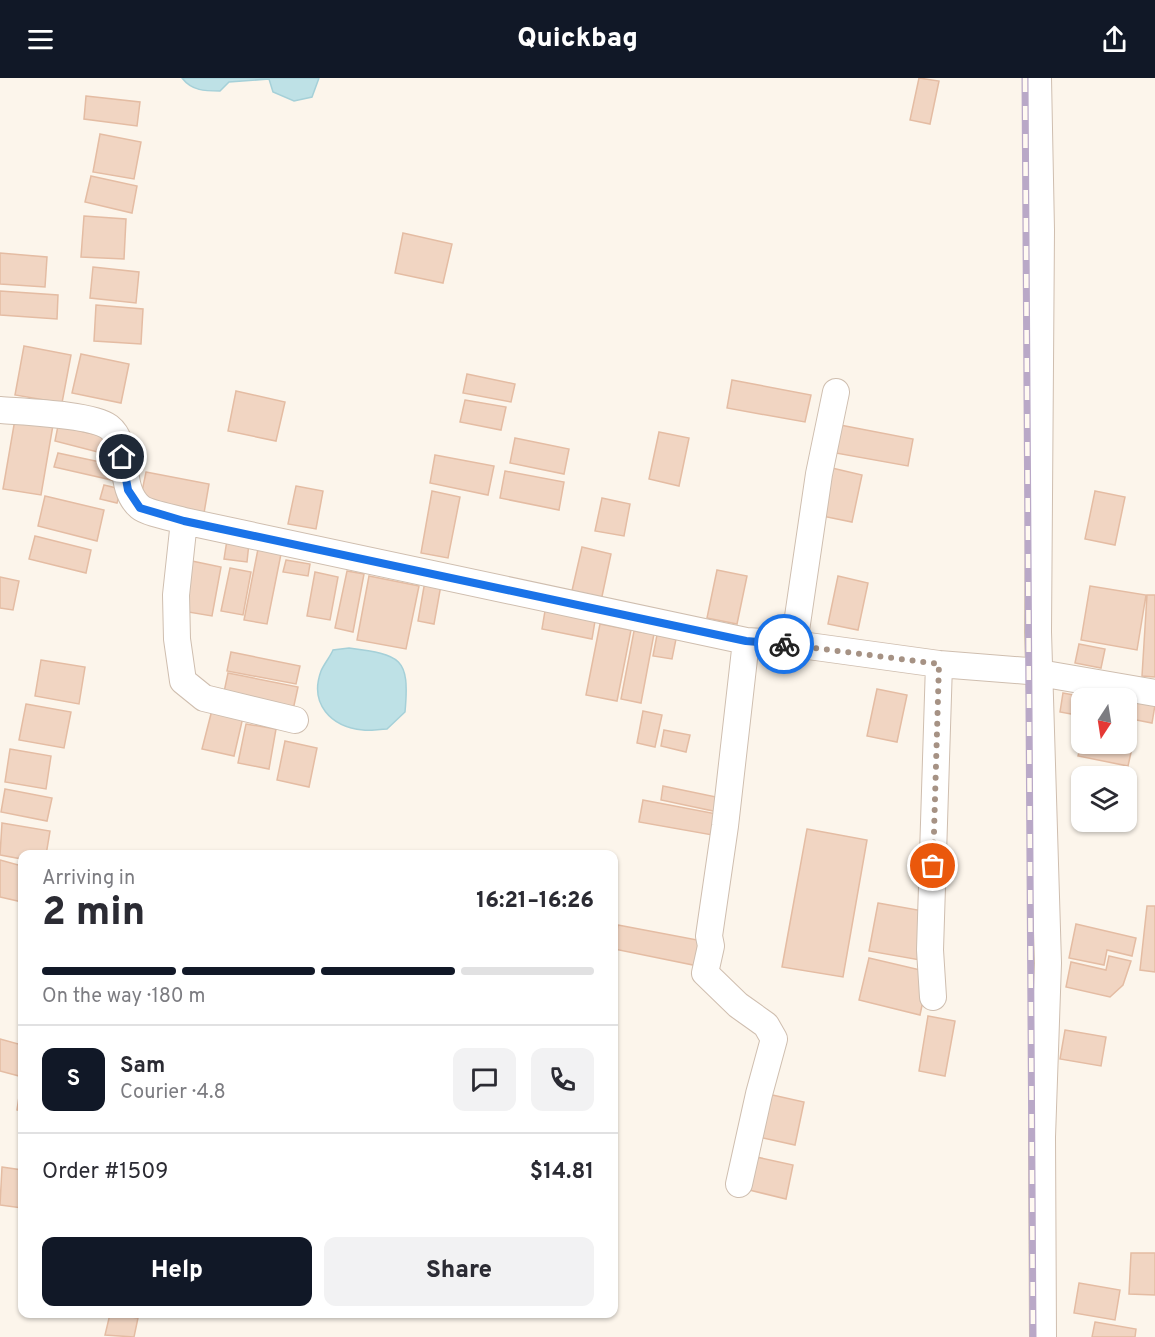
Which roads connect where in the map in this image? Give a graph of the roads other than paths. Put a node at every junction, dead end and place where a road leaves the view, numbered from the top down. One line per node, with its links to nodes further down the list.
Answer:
1 (1038, 78): 8 (street)
2 (836, 392): 6 (street)
3 (0, 410): 4 (street)
4 (184, 521): 5 (street); 10 (street)
5 (746, 641): 6 (street); 12 (street)
6 (794, 644): 7 (street)
7 (939, 664): 8 (street); 11 (street)
8 (1039, 673): 9 (street); 13 (street)
9 (1155, 693)
10 (295, 720)
11 (933, 997)
12 (739, 1184)
13 (1043, 1337)

